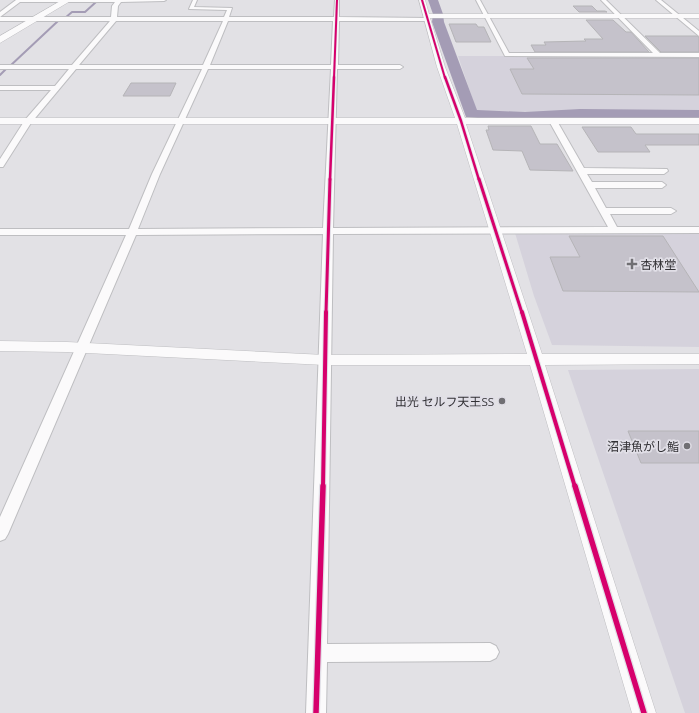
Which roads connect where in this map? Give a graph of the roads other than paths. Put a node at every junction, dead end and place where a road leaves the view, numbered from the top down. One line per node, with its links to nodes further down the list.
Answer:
1 (19, 0): 2 (street); 11 (street)
2 (67, 0): 10 (street); 18 (main road)
3 (164, 0): 10 (street)
4 (195, 0): 20 (street)
5 (337, 0): 21 (street)
6 (422, 0): 16 (street)
7 (478, 0): 12 (street)
8 (603, 0): 13 (street)
9 (658, 0): 14 (street)
10 (120, 1): 19 (street)
11 (0, 15)
12 (486, 16): 13 (street); 16 (street); 24 (street)
13 (619, 16): 14 (street); 24 (street)
14 (677, 16): 15 (street); 22 (street)
15 (699, 16)
16 (429, 17): 21 (street); 34 (street)
17 (0, 19): 18 (street)
18 (35, 19): 19 (street); 23 (main road)
19 (114, 19): 20 (street); 26 (street)
20 (225, 19): 21 (street); 28 (street)
21 (336, 19): 29 (street)
22 (699, 34)
23 (0, 40)
24 (658, 55): 25 (street)
25 (699, 55)
26 (74, 66): 27 (street); 28 (street); 32 (street)
27 (0, 67)
28 (204, 67): 29 (street); 38 (street)
29 (334, 67): 30 (street); 39 (street)
30 (400, 67)
31 (0, 88): 32 (street)
32 (56, 88): 37 (street)
33 (0, 121): 37 (street)
34 (461, 121): 35 (street); 39 (street); 49 (street)
35 (553, 121): 36 (street); 42 (street)
36 (699, 121)
37 (28, 122): 38 (street); 40 (street)
38 (180, 122): 39 (street); 53 (street)
39 (332, 122): 48 (street)
40 (2, 158): 41 (street)
41 (0, 165)
42 (581, 171): 43 (street); 44 (street)
43 (664, 171)
44 (588, 185): 45 (street); 46 (street)
45 (662, 185)
46 (603, 211): 47 (street); 50 (street)
47 (671, 211)
48 (328, 230): 49 (street); 53 (street); 58 (street)
49 (500, 230): 50 (street); 56 (street)
50 (614, 230): 51 (street)
51 (699, 230)
52 (0, 232): 53 (street)
53 (132, 232): 55 (street)
54 (0, 346): 55 (street)
55 (81, 348): 58 (street); 59 (street)
56 (537, 359): 57 (street); 58 (street); 63 (street)
57 (699, 359)
58 (325, 360): 61 (street)
59 (0, 534)
60 (490, 652): 61 (street)
61 (318, 653): 62 (street)
62 (316, 713)
63 (644, 713)

